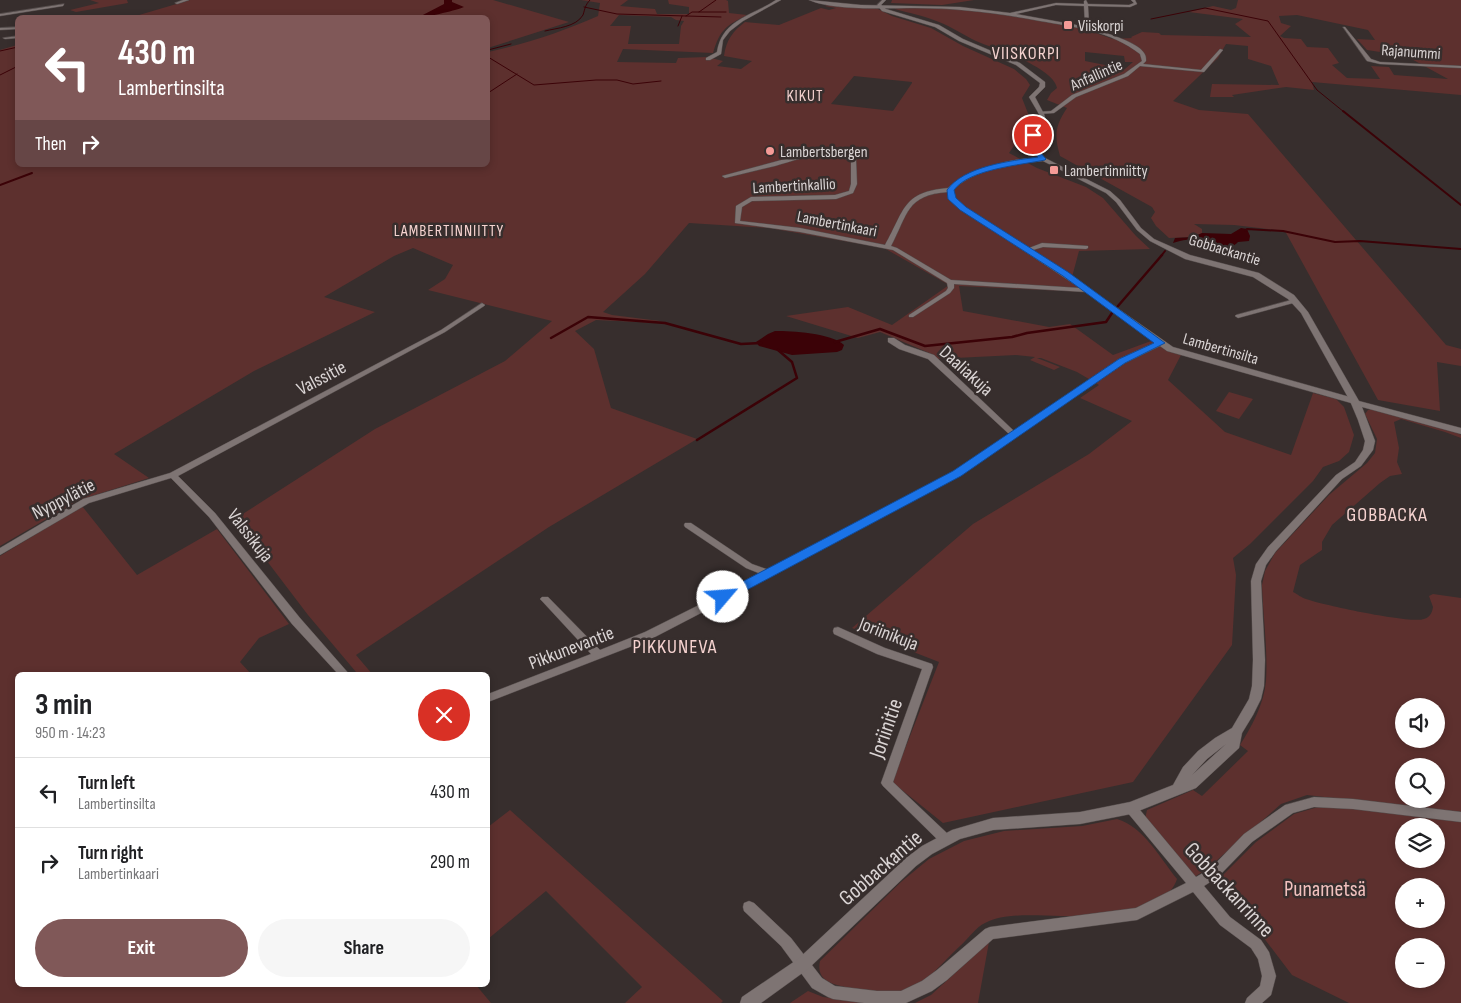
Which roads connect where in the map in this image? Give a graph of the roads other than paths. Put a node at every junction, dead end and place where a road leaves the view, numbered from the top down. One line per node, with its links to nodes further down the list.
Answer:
1 (186, 0): 7 (street)
2 (779, 0): 19 (street)
3 (810, 0): 9 (street, Anfallintie)
4 (884, 0): 9 (street)
5 (1133, 0): 6 (street)
6 (1086, 2): 10 (street); 12 (street)
7 (177, 3)
8 (63, 5): 11 (street)
9 (879, 5): 10 (street, Anfallintie); 22 (street)
10 (1008, 14): 12 (street, Anfallintie)
11 (0, 15)
12 (1084, 27): 20 (street, Anfallintie)
13 (15, 28): 15 (street)
14 (1344, 28): 21 (street, Rajanummi)
15 (0, 29)
16 (15, 37): 17 (street)
17 (5, 38)
18 (1221, 50): 20 (street)
19 (708, 59)
20 (1140, 65): 22 (street, Anfallintie)
21 (1461, 68)
22 (1040, 113): 23 (street)
23 (1043, 159): 25 (street, Lambertinkaari); 32 (street, Gobbackantie)
24 (725, 176): 26 (street, Lambertinkallio)
25 (950, 190): 27 (street, Lambertinkaari); 29 (street, Lambertinsilta)
26 (738, 222): 27 (street, Lambertinkaari)
27 (887, 247): 30 (street)
28 (1086, 247): 29 (street)
29 (1028, 250): 31 (street, Lambertinsilta)
30 (950, 282): 31 (street); 34 (street)
31 (1087, 290): 37 (street, Lambertinsilta)
32 (1295, 301): 35 (street); 38 (street, Gobbackantie)
33 (482, 305): 41 (street, Valssitie)
34 (911, 316)
35 (1238, 316)
36 (891, 340): 40 (street, Daaliakuja)
37 (1160, 343): 38 (street, Lambertinsilta); 40 (street, Pikkunevantie)
38 (1355, 402): 39 (street, Lambertinsilta); 51 (street, Gobbackantie)
39 (1461, 431)
40 (1014, 435): 44 (street, Pikkunevantie)
41 (173, 475): 43 (street, Nyppylätie); 49 (street, Valssikuja)
42 (688, 525): 44 (street)
43 (0, 552)
44 (770, 574): 47 (street, Pikkunevantie)
45 (546, 598): 47 (street)
46 (838, 632): 48 (street, Joriinikuja)
47 (598, 655): 50 (street, Pikkunevantie)
48 (928, 666): 53 (street, Joriinitie)
49 (342, 672)
50 (490, 697)
51 (1131, 808): 53 (street, Gobbackantie); 54 (street, Gobbackanrinne)
52 (1461, 817): 54 (street)
53 (946, 840): 56 (street, Gobbackantie)
54 (1194, 886): 56 (street); 58 (street, Gobbackanrinne)
55 (749, 908): 56 (street)
56 (803, 964): 57 (street, Gobbackantie)
57 (748, 1003)
58 (1252, 1003)

